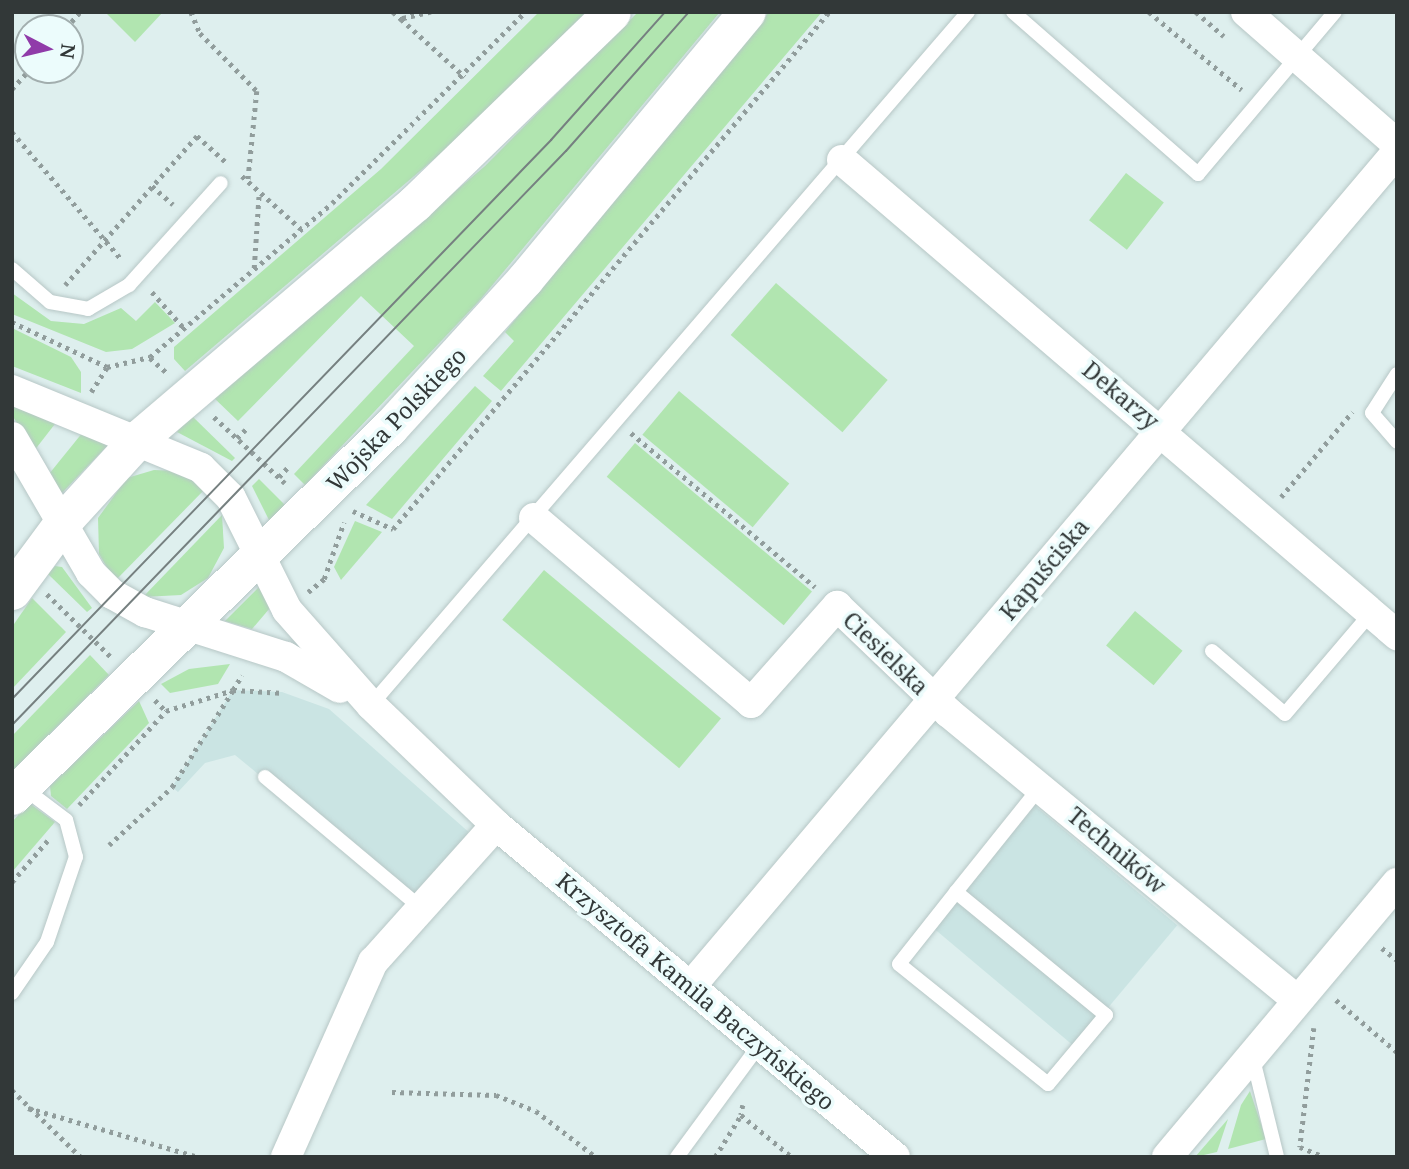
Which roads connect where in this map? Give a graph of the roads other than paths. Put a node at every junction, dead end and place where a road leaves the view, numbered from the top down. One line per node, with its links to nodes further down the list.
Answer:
1 (612, 12): 17 (street)
2 (747, 12): 21 (street, Wojska Polskiego)
3 (968, 12): 10 (lane)
4 (1013, 12): 7 (lane)
5 (1246, 12): 7 (street)
6 (1335, 12): 7 (lane)
7 (1298, 57): 8 (street)
8 (1397, 144)
9 (1397, 152): 15 (street, Kapuściska)
10 (842, 160): 15 (street, Dekarzy); 19 (lane)
11 (221, 183): 12 (lane)
12 (12, 269)
13 (1397, 374): 18 (lane)
14 (12, 390): 17 (street)
15 (1161, 428): 23 (street, Dekarzy); 27 (street, Kapuściska)
16 (12, 437): 20 (street)
17 (139, 438): 20 (street); 21 (street)
18 (1397, 442)
19 (534, 518): 27 (street, Ciesielska); 28 (lane)
20 (65, 519): 22 (street); 24 (street)
21 (258, 558): 24 (street, Wojska Polskiego); 28 (street)
22 (19, 582)
23 (1371, 613): 25 (street, Dekarzy); 26 (lane)
24 (189, 624): 28 (street); 31 (street, Wojska Polskiego)
25 (1397, 635)
26 (1212, 651)
27 (935, 700): 30 (street, Techników); 36 (street, Kapuściska)
28 (370, 705): 32 (street, Krzysztofa Kamila Baczyńskiego)
29 (265, 777): 35 (lane)
30 (1041, 786): 34 (lane); 38 (street, Techników)
31 (17, 791): 37 (lane)
32 (496, 825): 35 (street); 36 (street, Krzysztofa Kamila Baczyńskiego)
33 (1397, 883): 38 (street)
34 (956, 892): 34 (lane)
35 (421, 908): 41 (street)
36 (691, 986): 39 (street, Krzysztofa Kamila Baczyńskiego)
37 (12, 993)
38 (1307, 1010): 40 (street)
39 (760, 1044): 42 (lane); 43 (street, Krzysztofa Kamila Baczyńskiego)
40 (1252, 1055): 44 (street); 45 (lane)
41 (286, 1157)
42 (677, 1157)
43 (895, 1157)
44 (1167, 1157)
45 (1277, 1157)

